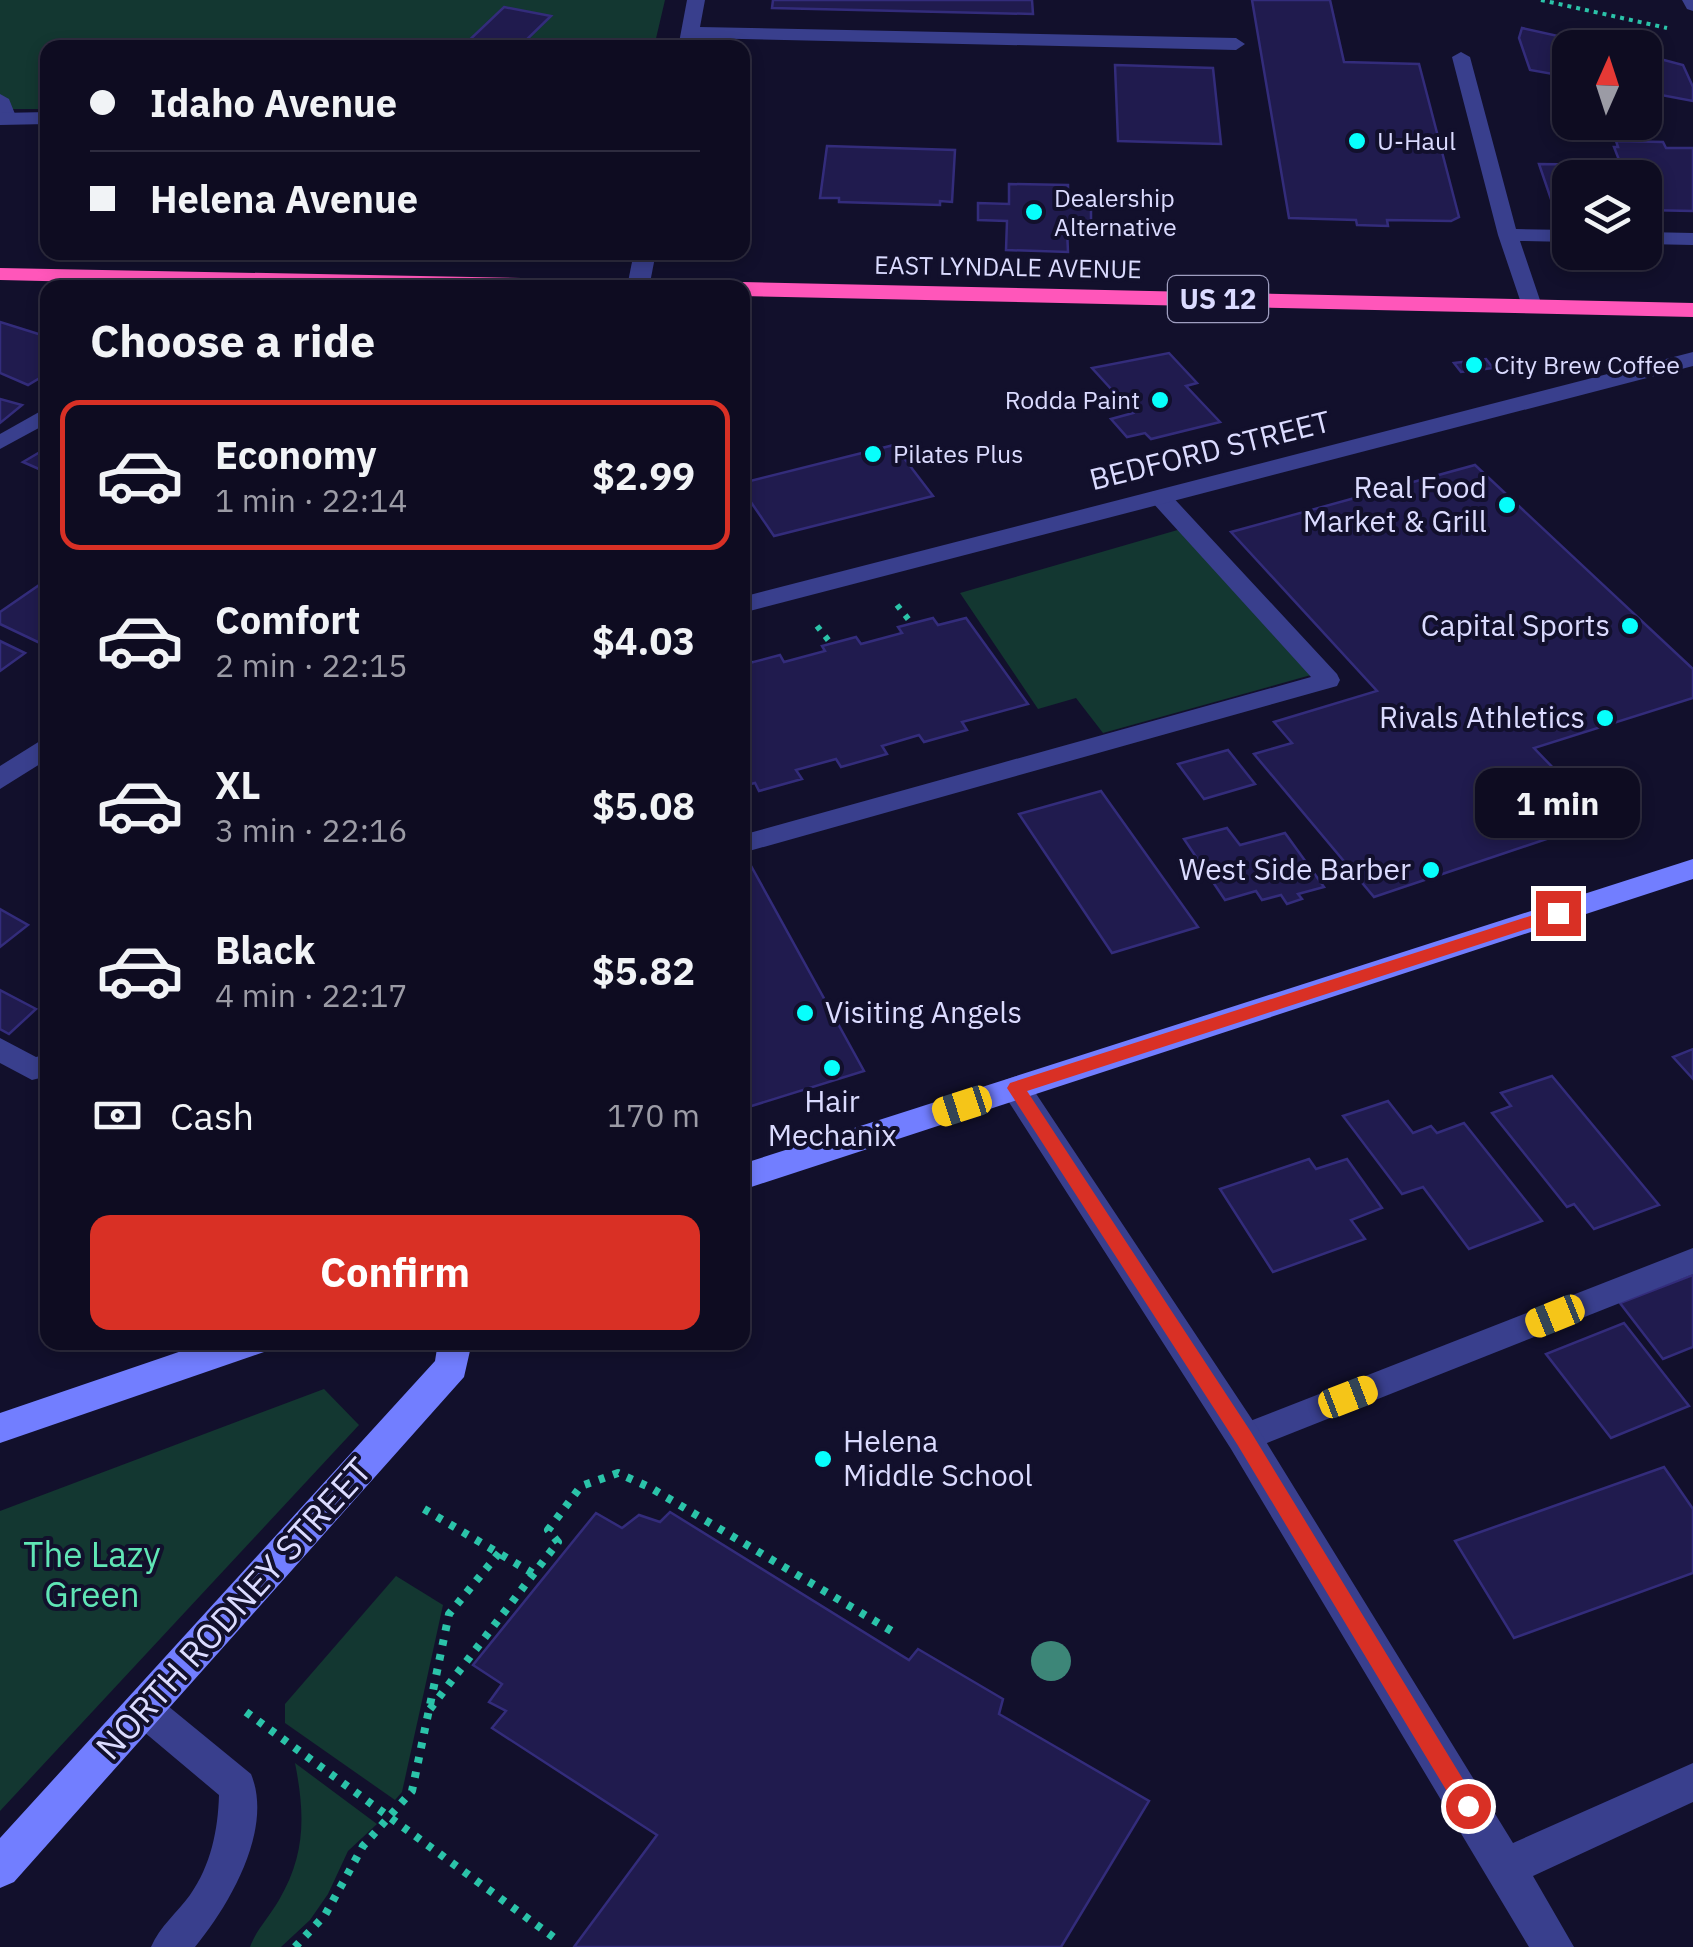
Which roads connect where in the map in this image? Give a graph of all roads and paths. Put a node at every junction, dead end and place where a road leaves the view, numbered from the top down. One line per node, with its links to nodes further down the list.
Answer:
1 (696, 0): 4 (street)
2 (1542, 0): 3 (path)
3 (1674, 30)
4 (689, 40)
5 (750, 40): 6 (street)
6 (1236, 44)
7 (1461, 57): 11 (lane)
8 (0, 98): 10 (lane)
9 (40, 119): 10 (street)
10 (2, 123)
11 (1508, 235): 12 (lane); 18 (lane)
12 (1552, 236)
13 (1662, 238): 14 (lane)
14 (1693, 239)
15 (0, 274): 16 (highway)
16 (165, 280)
17 (750, 289): 18 (highway, EAST LYNDALE AVENUE / US 12)
18 (1532, 306): 19 (highway, EAST LYNDALE AVENUE / US 12)
19 (1693, 310)
20 (1693, 359): 23 (street, BEDFORD STREET)
21 (40, 417): 22 (lane)
22 (0, 444)
23 (1160, 497): 24 (street, BEDFORD STREET); 31 (lane)
24 (750, 602)
25 (897, 605): 26 (path)
26 (909, 620)
27 (817, 626): 28 (path)
28 (829, 641)
29 (40, 750): 30 (street)
30 (0, 780)
31 (750, 842)
32 (1693, 869): 35 (main road)
33 (0, 1050): 34 (lane)
34 (40, 1062)
35 (1016, 1088): 36 (main road); 41 (street)
36 (750, 1175)
37 (1693, 1261): 41 (lane)
38 (229, 1350): 40 (main road)
39 (454, 1350): 46 (main road, NORTH RODNEY STREET)
40 (0, 1428)
41 (1244, 1438): 52 (street)
42 (424, 1509): 43 (path)
43 (499, 1553): 44 (path); 47 (path)
44 (534, 1574): 45 (path); 47 (path)
45 (894, 1634)
46 (144, 1709): 51 (main road, NORTH RODNEY STREET); 54 (lane)
47 (430, 1709): 50 (path)
48 (246, 1712): 50 (path)
49 (1693, 1782): 52 (street)
50 (392, 1817): 53 (path); 55 (path)
51 (0, 1868)
52 (1505, 1868): 56 (street)
53 (560, 1942)
54 (170, 1947)
55 (295, 1947)
56 (1553, 1947)

